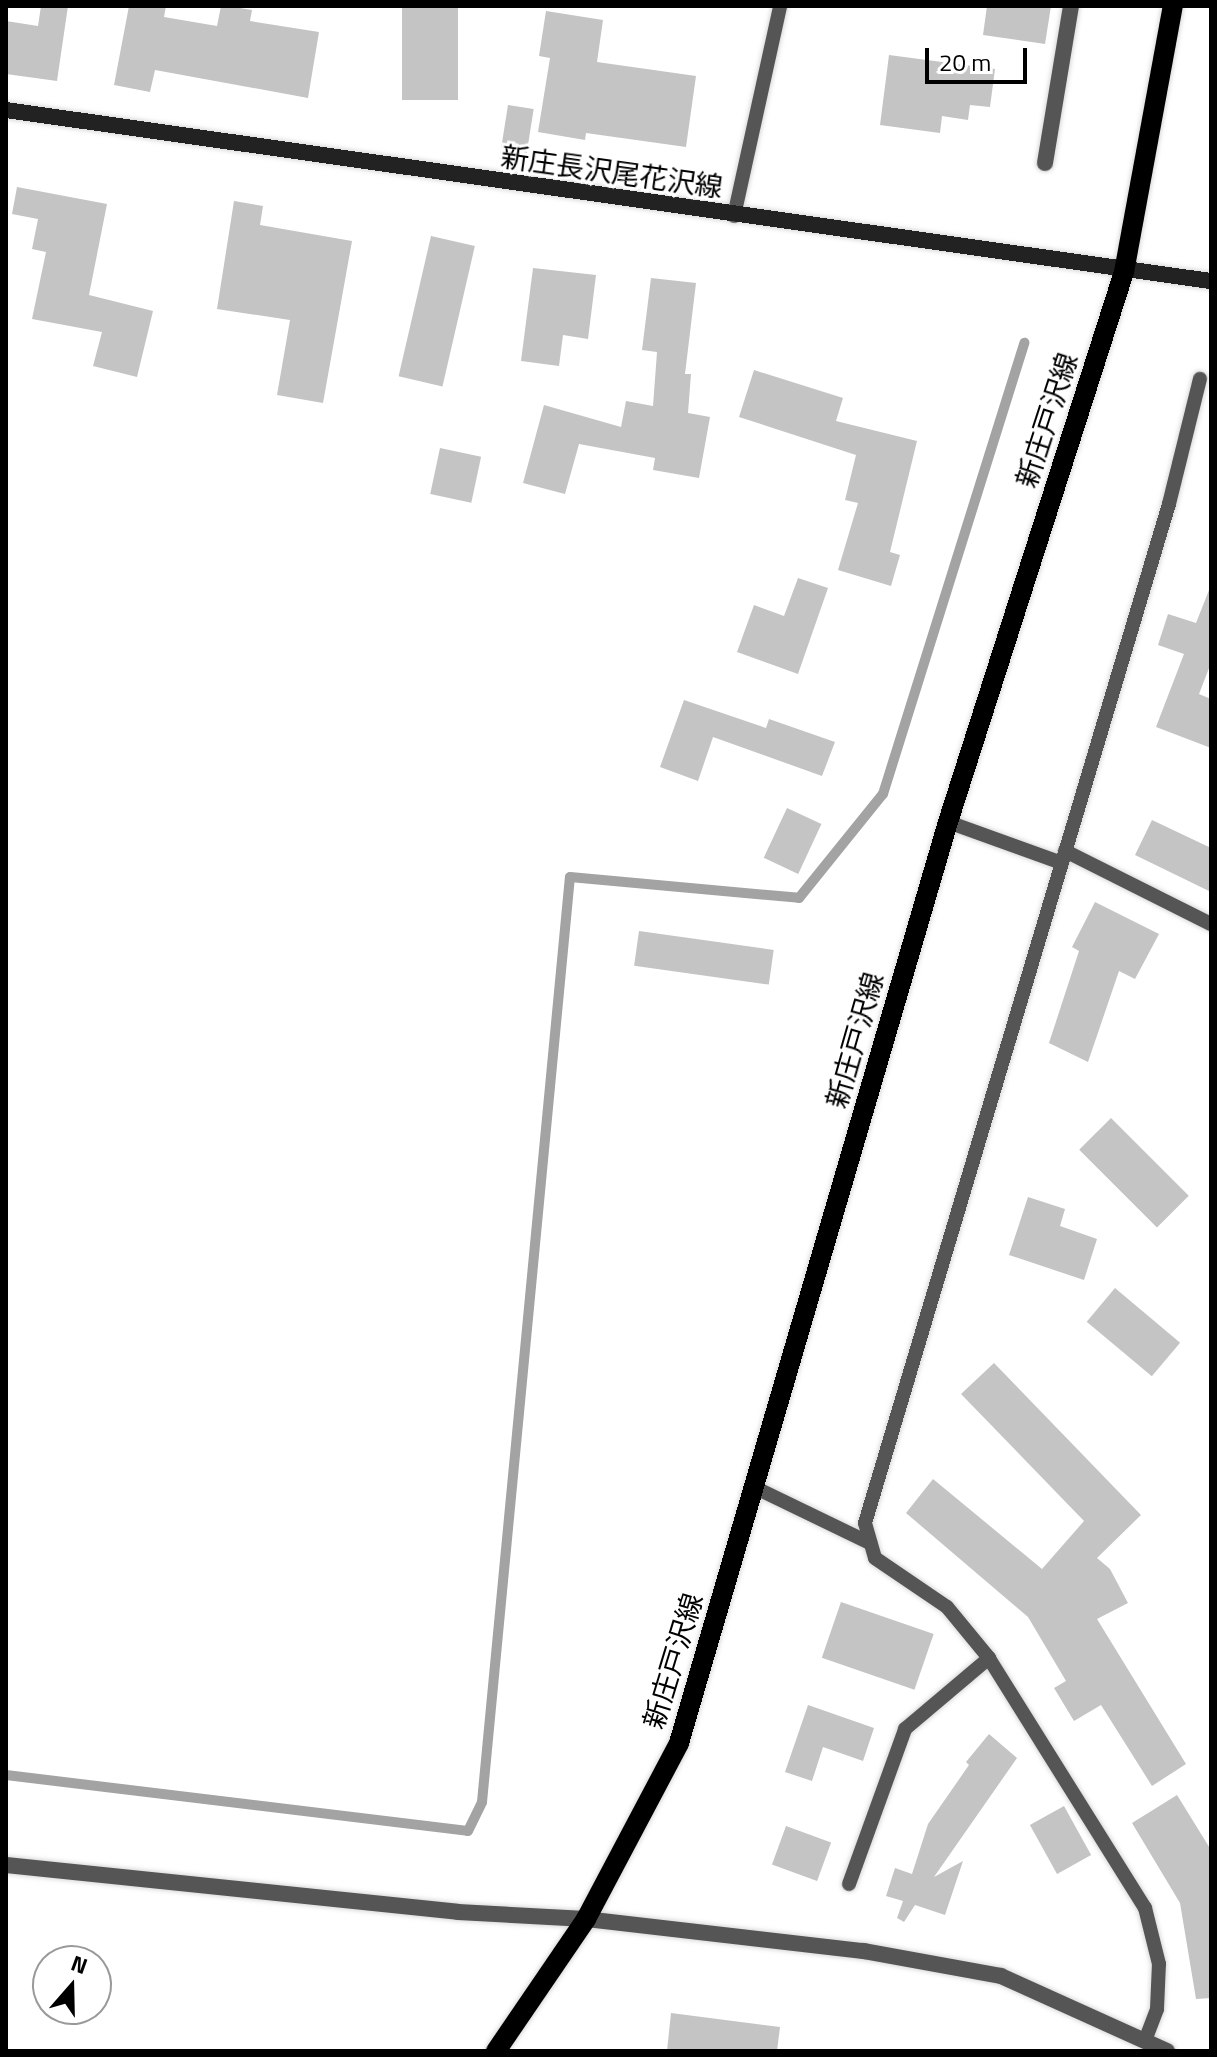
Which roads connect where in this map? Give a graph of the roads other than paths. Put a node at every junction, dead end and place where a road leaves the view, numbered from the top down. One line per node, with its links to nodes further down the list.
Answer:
1 (780, 6): 6 (lane)
2 (1071, 6): 5 (street)
3 (1173, 6): 7 (main road, 新庄戸沢線)
4 (6, 110): 6 (main road, 新庄長沢尾花沢線)
5 (1045, 163)
6 (734, 216): 7 (main road, 新庄長沢尾花沢線)
7 (1124, 272): 8 (main road, 新庄長沢尾花沢線); 10 (main road, 新庄戸沢線)
8 (1211, 281)
9 (1200, 379): 11 (lane)
10 (948, 822): 11 (lane); 13 (main road, 新庄戸沢線)
11 (1064, 857): 12 (lane); 14 (lane)
12 (1211, 924)
13 (754, 1487): 14 (lane); 18 (main road, 新庄戸沢線)
14 (870, 1543): 15 (lane)
15 (989, 1658): 17 (lane); 19 (lane)
16 (6, 1865): 18 (street)
17 (849, 1884)
18 (586, 1919): 19 (street); 20 (main road, 新庄戸沢線)
19 (1146, 2038): 21 (street)
20 (496, 2051)
21 (1167, 2051)

